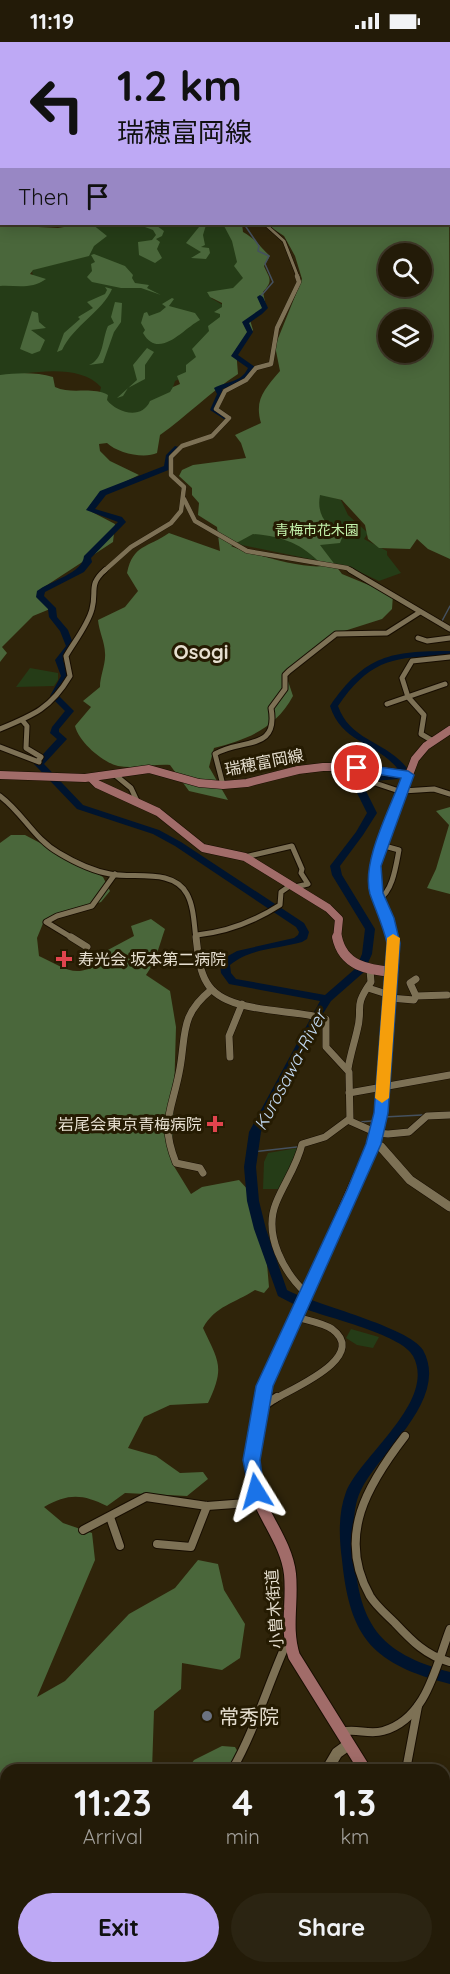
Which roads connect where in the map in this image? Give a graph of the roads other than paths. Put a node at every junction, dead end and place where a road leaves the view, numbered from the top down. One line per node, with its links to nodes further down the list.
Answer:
1 (266, 225): 2 (street)
2 (184, 498): 3 (street); 11 (street)
3 (420, 612): 4 (street); 21 (street)
4 (450, 629)
5 (418, 638): 6 (street)
6 (450, 638)
7 (450, 657): 9 (street)
8 (445, 684): 9 (street)
9 (408, 697): 10 (street); 14 (street)
10 (387, 704)
11 (22, 720): 12 (street); 15 (street)
12 (0, 729)
13 (450, 730): 14 (main road, 小曽木街道)
14 (433, 741): 19 (main road, 小曽木街道)
15 (0, 747)
16 (341, 766): 19 (main road, 瑞穂富岡線); 21 (main road, 瑞穂富岡線); 22 (street)
17 (114, 774): 20 (main road, 瑞穂富岡線); 21 (main road, 瑞穂富岡線); 25 (street)
18 (0, 775): 20 (main road)
19 (406, 775): 22 (main road, 小曽木街道)
20 (91, 778): 25 (main road)
21 (223, 785)
22 (402, 792): 23 (street); 26 (main road, 小曽木街道)
23 (450, 795)
24 (0, 796): 28 (street)
25 (138, 803): 27 (main road)
26 (381, 845): 30 (main road, 小曽木街道); 30 (street)
27 (245, 857): 29 (main road); 29 (street)
28 (115, 874): 31 (street); 32 (street)
29 (293, 886): 31 (street); 33 (main road)
30 (379, 899): 34 (main road, 小曽木街道)
31 (196, 935): 37 (street)
32 (87, 947)
33 (365, 969): 34 (main road); 36 (street)
34 (393, 972): 39 (main road, 小曽木街道)
35 (417, 979): 40 (street)
36 (368, 988): 39 (street); 43 (street)
37 (211, 990): 41 (street); 51 (street)
38 (447, 995): 40 (street)
39 (390, 996): 40 (street); 45 (main road, 小曽木街道)
40 (416, 996)
41 (242, 1004): 42 (street); 43 (street)
42 (230, 1057)
43 (348, 1070): 46 (street)
44 (450, 1075): 45 (street)
45 (383, 1089): 46 (street); 49 (main road, 小曽木街道)
46 (348, 1093): 48 (street)
47 (450, 1115): 49 (street)
48 (348, 1120): 49 (street); 53 (street)
49 (377, 1133): 50 (main road, 小曽木街道)
50 (374, 1144): 52 (street); 53 (main road, 小曽木街道)
51 (203, 1173)
52 (450, 1207)
53 (306, 1295): 54 (main road, 小曽木街道)
54 (298, 1314): 55 (main road, 小曽木街道); 55 (street)
55 (260, 1408): 57 (main road, 小曽木街道)
56 (405, 1436): 66 (street)
57 (261, 1502): 58 (street); 64 (main road, 小曽木街道)
58 (207, 1506): 59 (street); 61 (street)
59 (110, 1517): 60 (street); 62 (street)
60 (82, 1530)
61 (157, 1544)
62 (120, 1546)
63 (450, 1629): 66 (street)
64 (290, 1645): 68 (main road, 小曽木街道); 70 (street)
65 (450, 1662): 66 (street)
66 (436, 1663): 67 (street)
67 (418, 1707): 68 (street); 73 (street)
68 (340, 1732): 69 (main road, 小曽木街道)
69 (348, 1745): 71 (street); 72 (main road, 小曽木街道)
70 (235, 1764)
71 (331, 1764)
72 (360, 1764)
73 (407, 1764)

